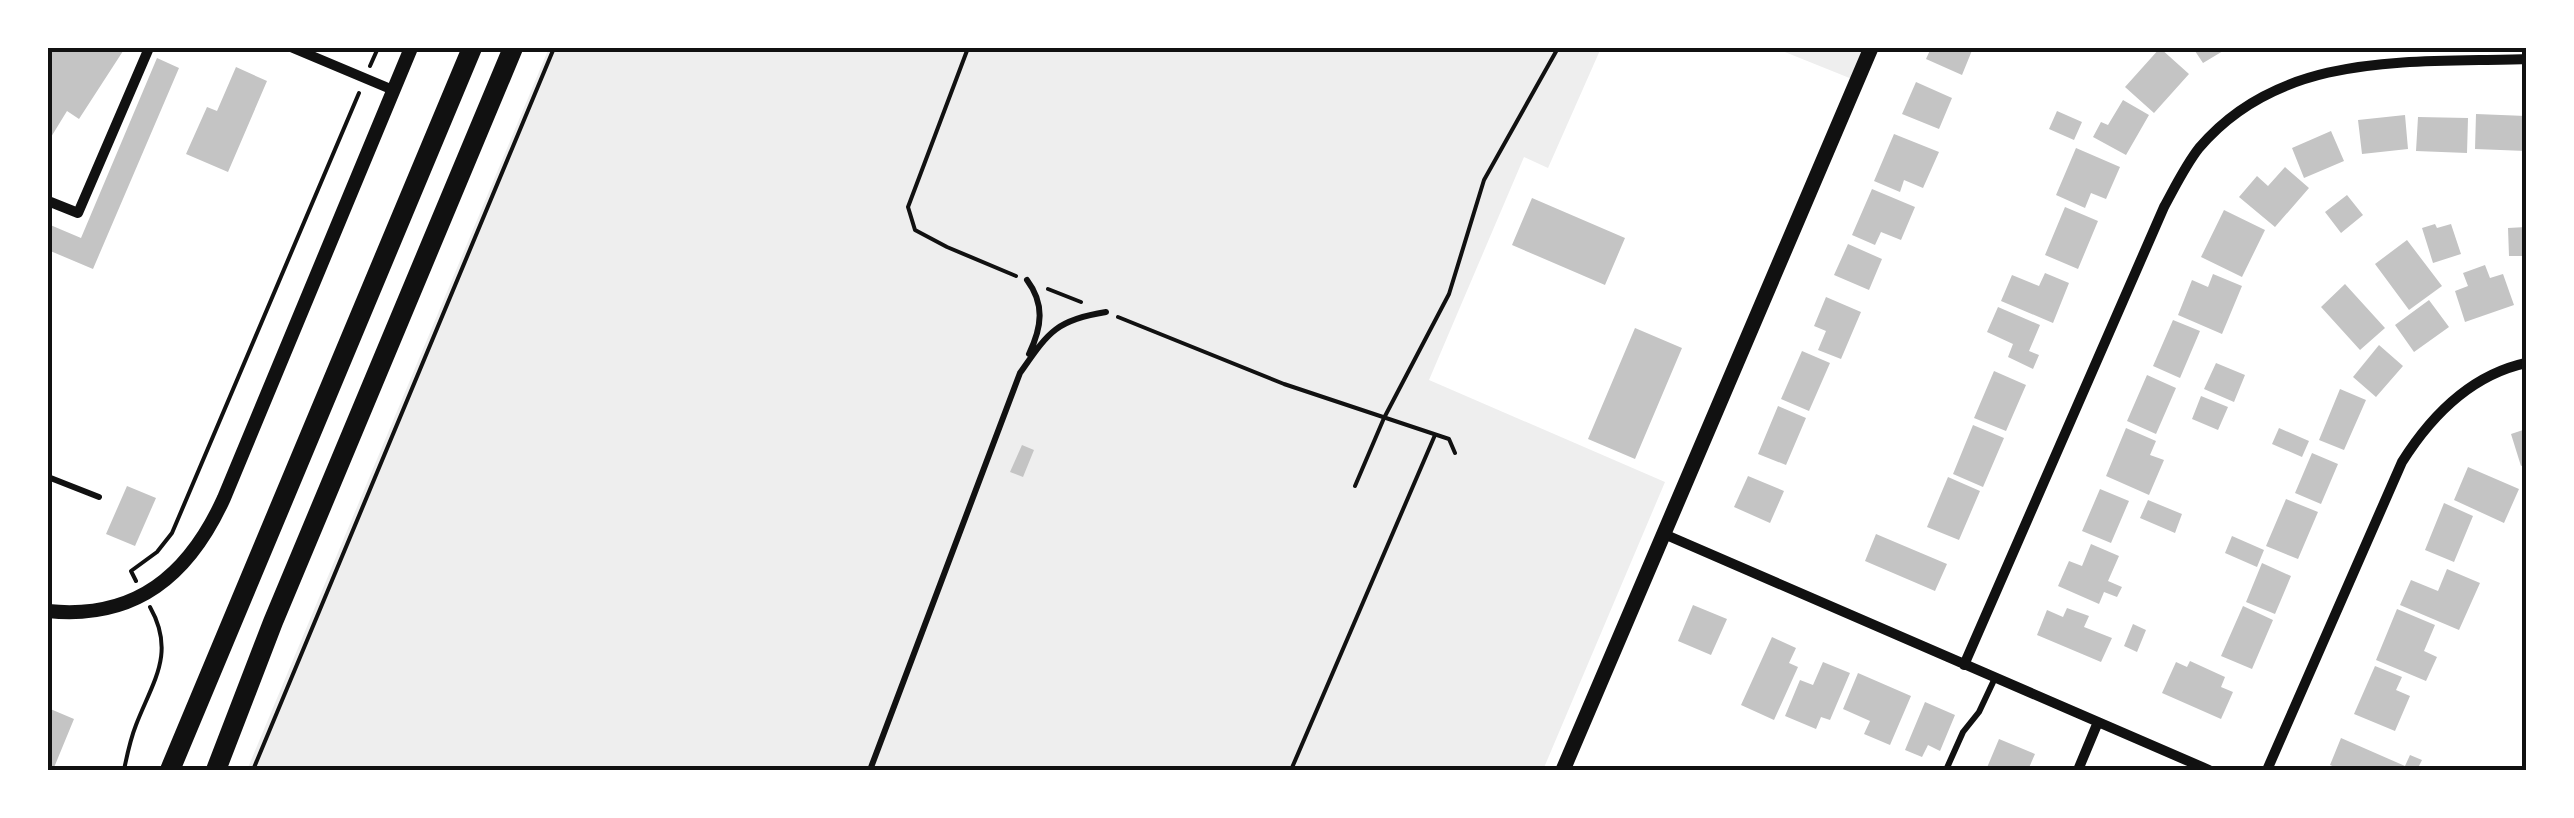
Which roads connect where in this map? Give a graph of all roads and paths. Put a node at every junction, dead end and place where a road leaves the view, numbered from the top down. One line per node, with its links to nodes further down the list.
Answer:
1 (149, 48): 14 (street)
2 (293, 48): 12 (street)
3 (378, 48): 12 (path)
4 (411, 48): 13 (street)
5 (472, 48): 32 (highway)
6 (513, 48): 33 (highway)
7 (554, 48): 34 (path)
8 (968, 48): 15 (path)
9 (1558, 48): 19 (path)
10 (1871, 48): 25 (main road)
11 (2526, 60): 28 (street)
12 (365, 78): 13 (street); 26 (path)
13 (393, 90): 26 (street)
14 (48, 201)
15 (1027, 280): 16 (path); 18 (lane)
16 (1106, 312): 18 (lane); 19 (path)
17 (2526, 364): 41 (street)
18 (1020, 373): 35 (lane)
19 (1384, 418): 20 (path); 23 (path)
20 (1435, 434): 21 (path); 36 (path)
21 (1455, 453)
22 (48, 477): 24 (lane)
23 (1354, 486)
24 (99, 497)
25 (1664, 534): 28 (street); 37 (main road)
26 (144, 594): 27 (street); 31 (path)
27 (48, 612)
28 (1964, 665): 29 (street)
29 (1995, 678): 30 (street); 38 (lane)
30 (2098, 722): 39 (street); 40 (street)
31 (124, 770)
32 (170, 770)
33 (216, 770)
34 (253, 770)
35 (870, 770)
36 (1291, 770)
37 (1563, 770)
38 (1946, 770)
39 (2078, 770)
40 (2208, 770)
41 (2268, 770)

